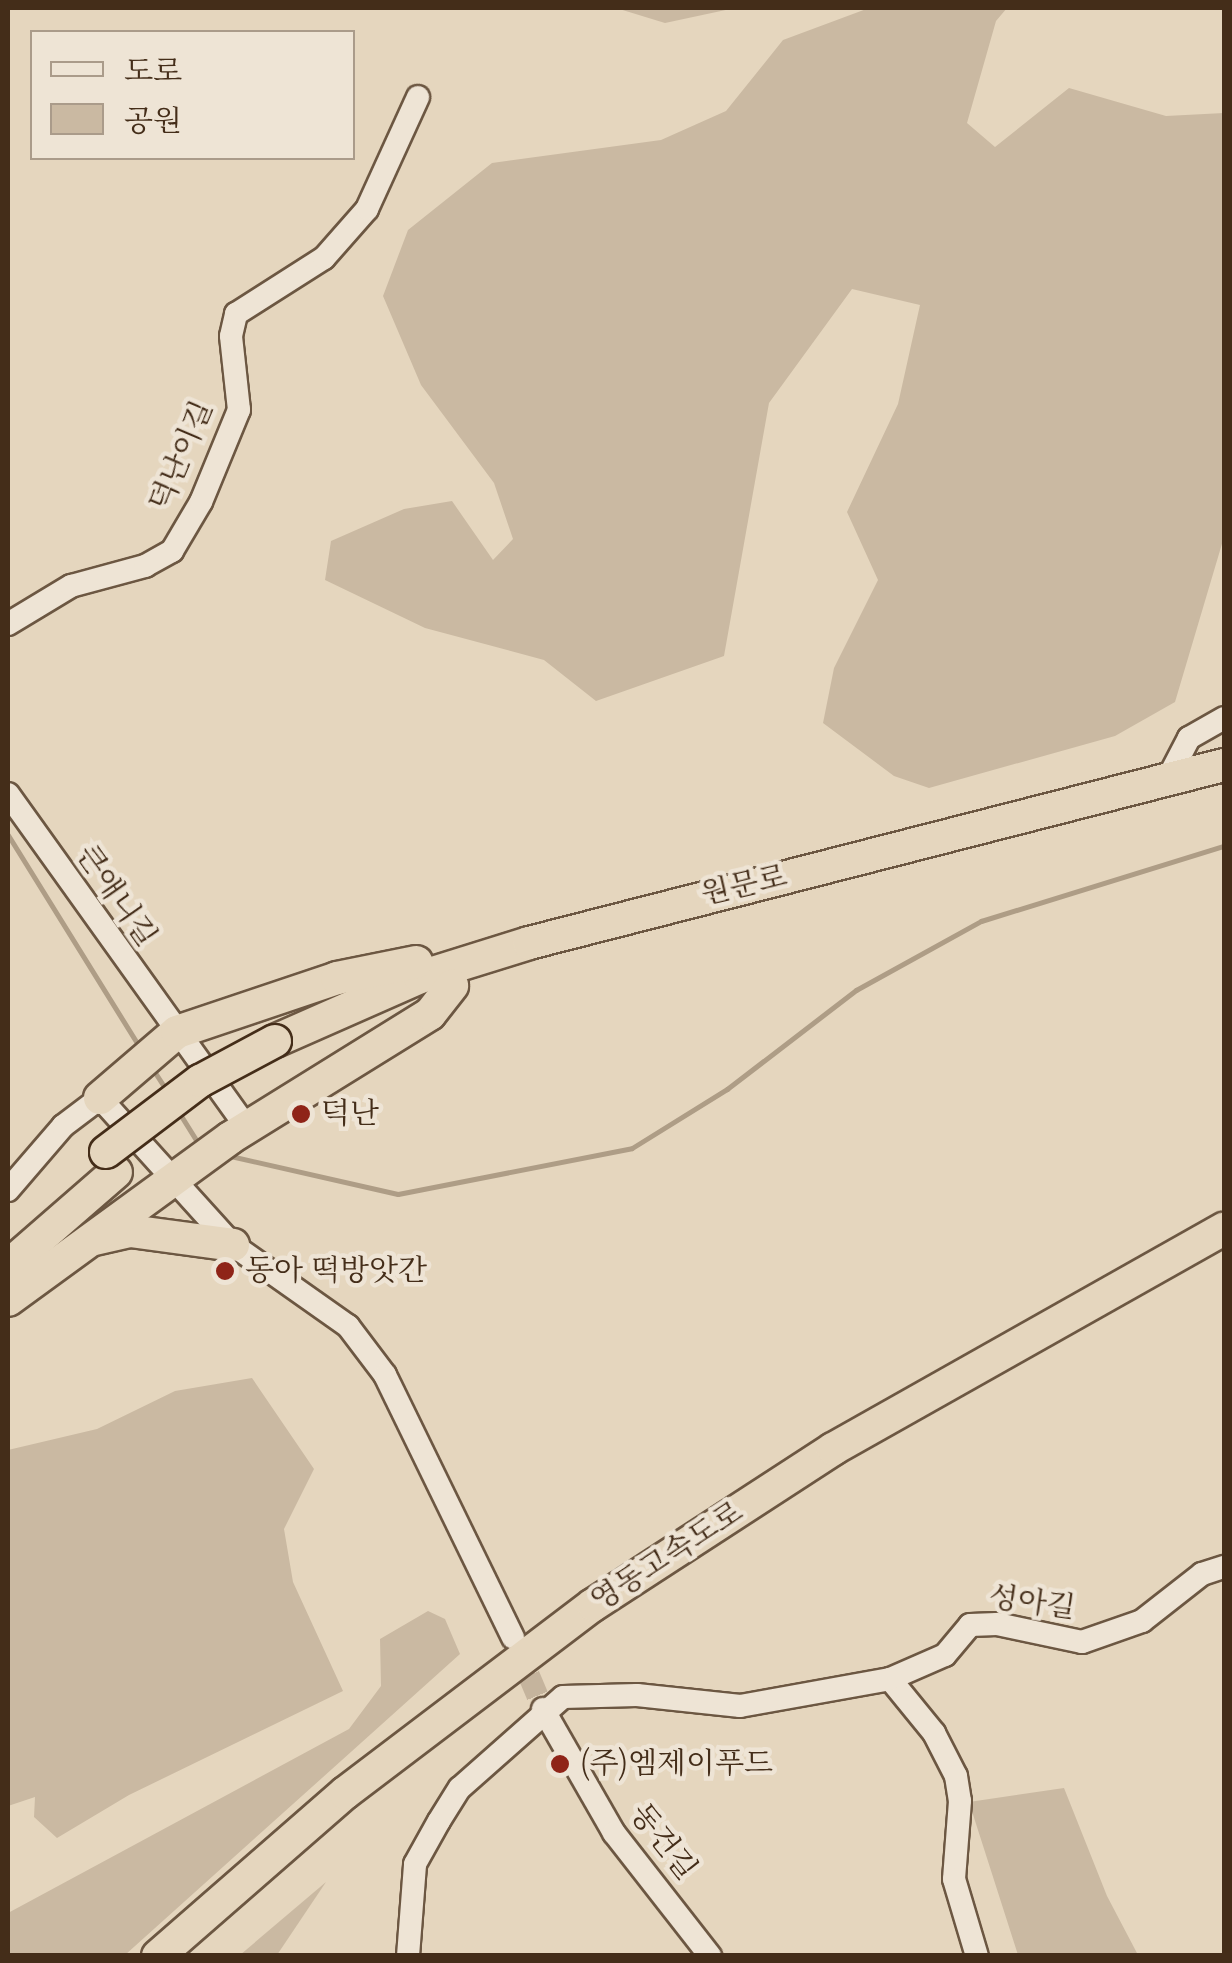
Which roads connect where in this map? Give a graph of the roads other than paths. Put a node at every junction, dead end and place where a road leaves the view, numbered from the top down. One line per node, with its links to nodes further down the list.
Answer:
1 (418, 97): 2 (street, 덕난이길)
2 (8, 624)
3 (1224, 718): 5 (street)
4 (1224, 765): 5 (highway, 원문로)
5 (1165, 784): 8 (highway, 원문로)
6 (1224, 787): 9 (highway, 원문로)
7 (8, 794): 10 (street, 큰애니길)
8 (529, 943): 10 (highway); 11 (highway, 원문로)
9 (452, 986): 11 (highway, 원문로); 13 (highway)
10 (170, 1037): 12 (highway); 13 (street, 큰애니길)
11 (279, 1049): 14 (highway, bridge)
12 (100, 1098): 15 (street); 16 (street)
13 (238, 1133): 15 (highway)
14 (111, 1162): 18 (highway); 22 (highway)
15 (182, 1172): 19 (highway); 20 (street)
16 (8, 1190)
17 (1224, 1229): 28 (highway, 영동고속도로)
18 (8, 1238)
19 (86, 1242): 20 (highway); 23 (highway)
20 (232, 1245): 25 (street)
21 (1224, 1248): 29 (highway, 영동고속도로)
22 (8, 1266)
23 (8, 1300)
24 (1224, 1567): 26 (street, 성아길)
25 (513, 1638)
26 (890, 1679): 27 (street, 성아길); 32 (street)
27 (543, 1709): 30 (street); 31 (street, 동건길)
28 (158, 1956)
29 (185, 1956)
30 (408, 1956)
31 (710, 1956)
32 (977, 1956)

